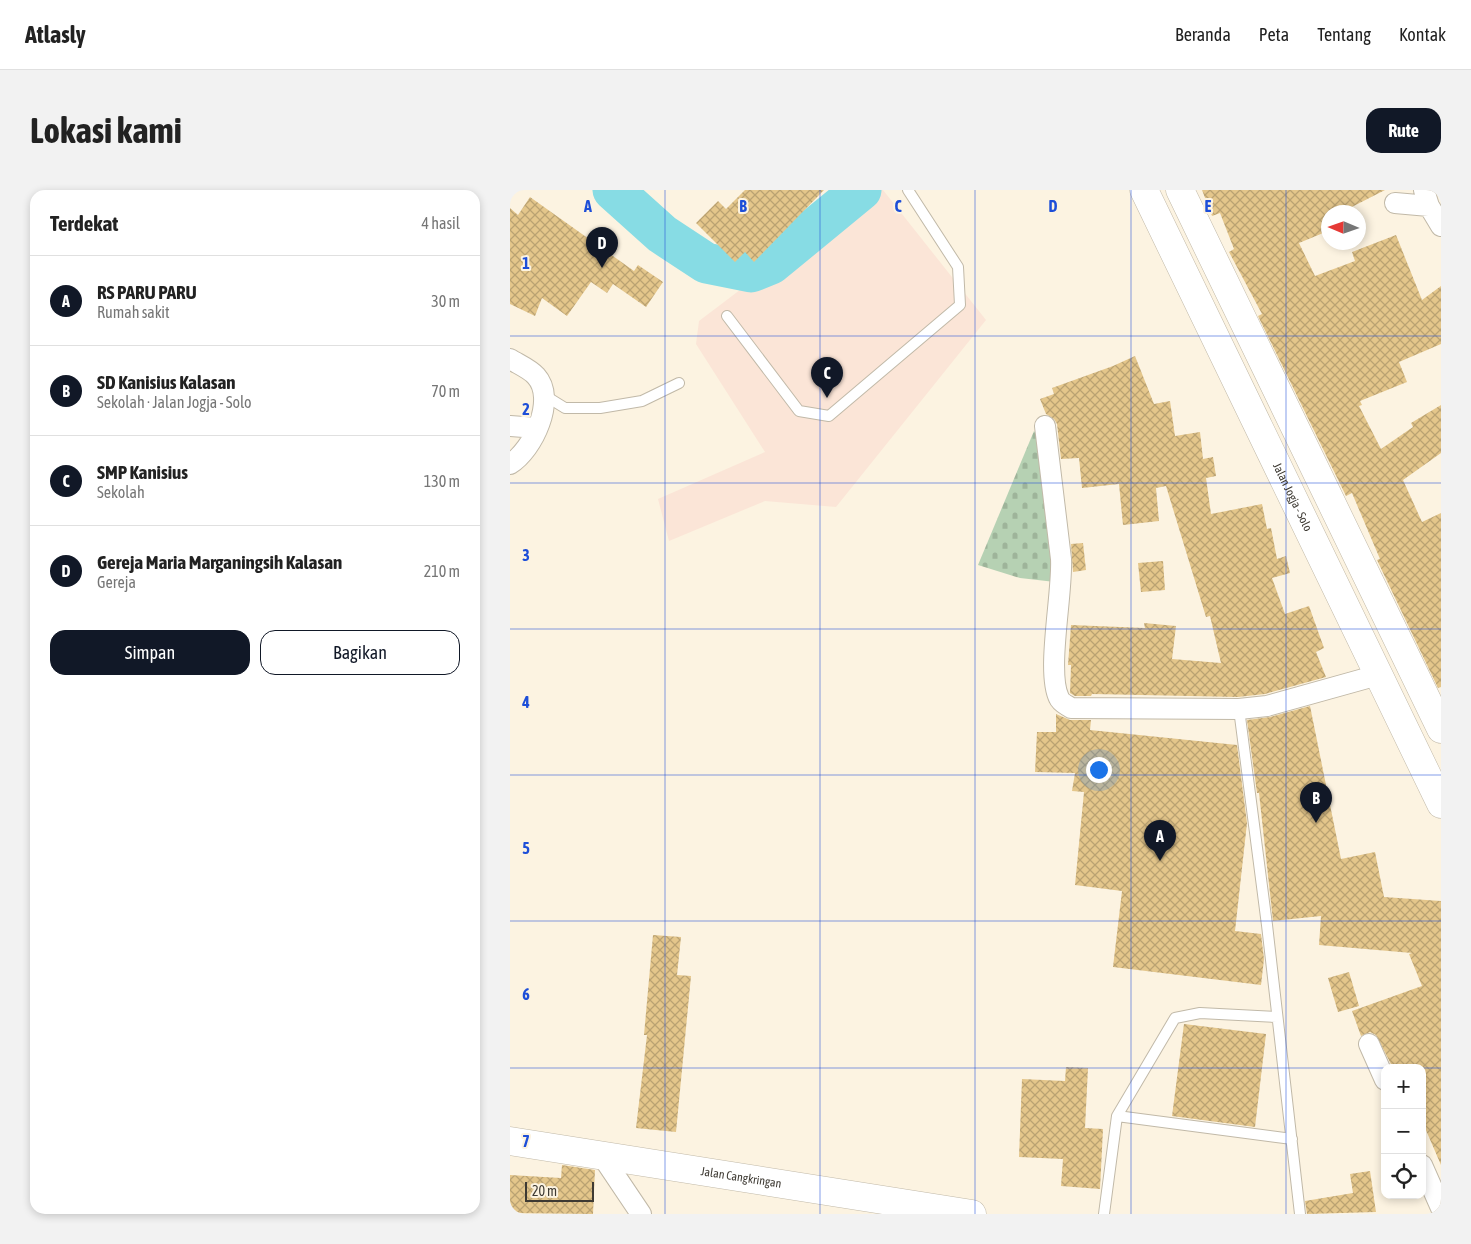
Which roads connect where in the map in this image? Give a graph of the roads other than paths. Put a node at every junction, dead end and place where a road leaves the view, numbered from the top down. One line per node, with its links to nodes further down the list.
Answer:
1 (908, 190): 7 (lane)
2 (1144, 190): 15 (main road, Jalan Jogja - Solo)
3 (1180, 190): 17 (main road)
4 (1426, 198): 5 (street); 6 (street)
5 (1395, 203)
6 (1441, 226)
7 (727, 316)
8 (510, 359): 10 (street)
9 (679, 384): 10 (lane)
10 (544, 395): 13 (street)
11 (510, 426): 13 (street)
12 (1045, 426): 16 (street)
13 (538, 428): 14 (street)
14 (510, 464)
15 (1378, 675): 16 (street); 18 (main road, Jalan Jogja - Solo)
16 (1239, 709): 19 (lane)
17 (1441, 728)
18 (1441, 804)
19 (1277, 1017): 22 (lane); 23 (lane)
20 (1369, 1044): 21 (street)
21 (1381, 1071)
22 (1117, 1116): 23 (lane); 30 (lane)
23 (1292, 1139): 31 (lane)
24 (510, 1141): 25 (main road, Jalan Cangkringan)
25 (602, 1156): 28 (street); 29 (main road, Jalan Cangkringan)
26 (1426, 1174): 27 (street)
27 (1441, 1208)
28 (642, 1214)
29 (972, 1214)
30 (1104, 1214)
31 (1300, 1214)

